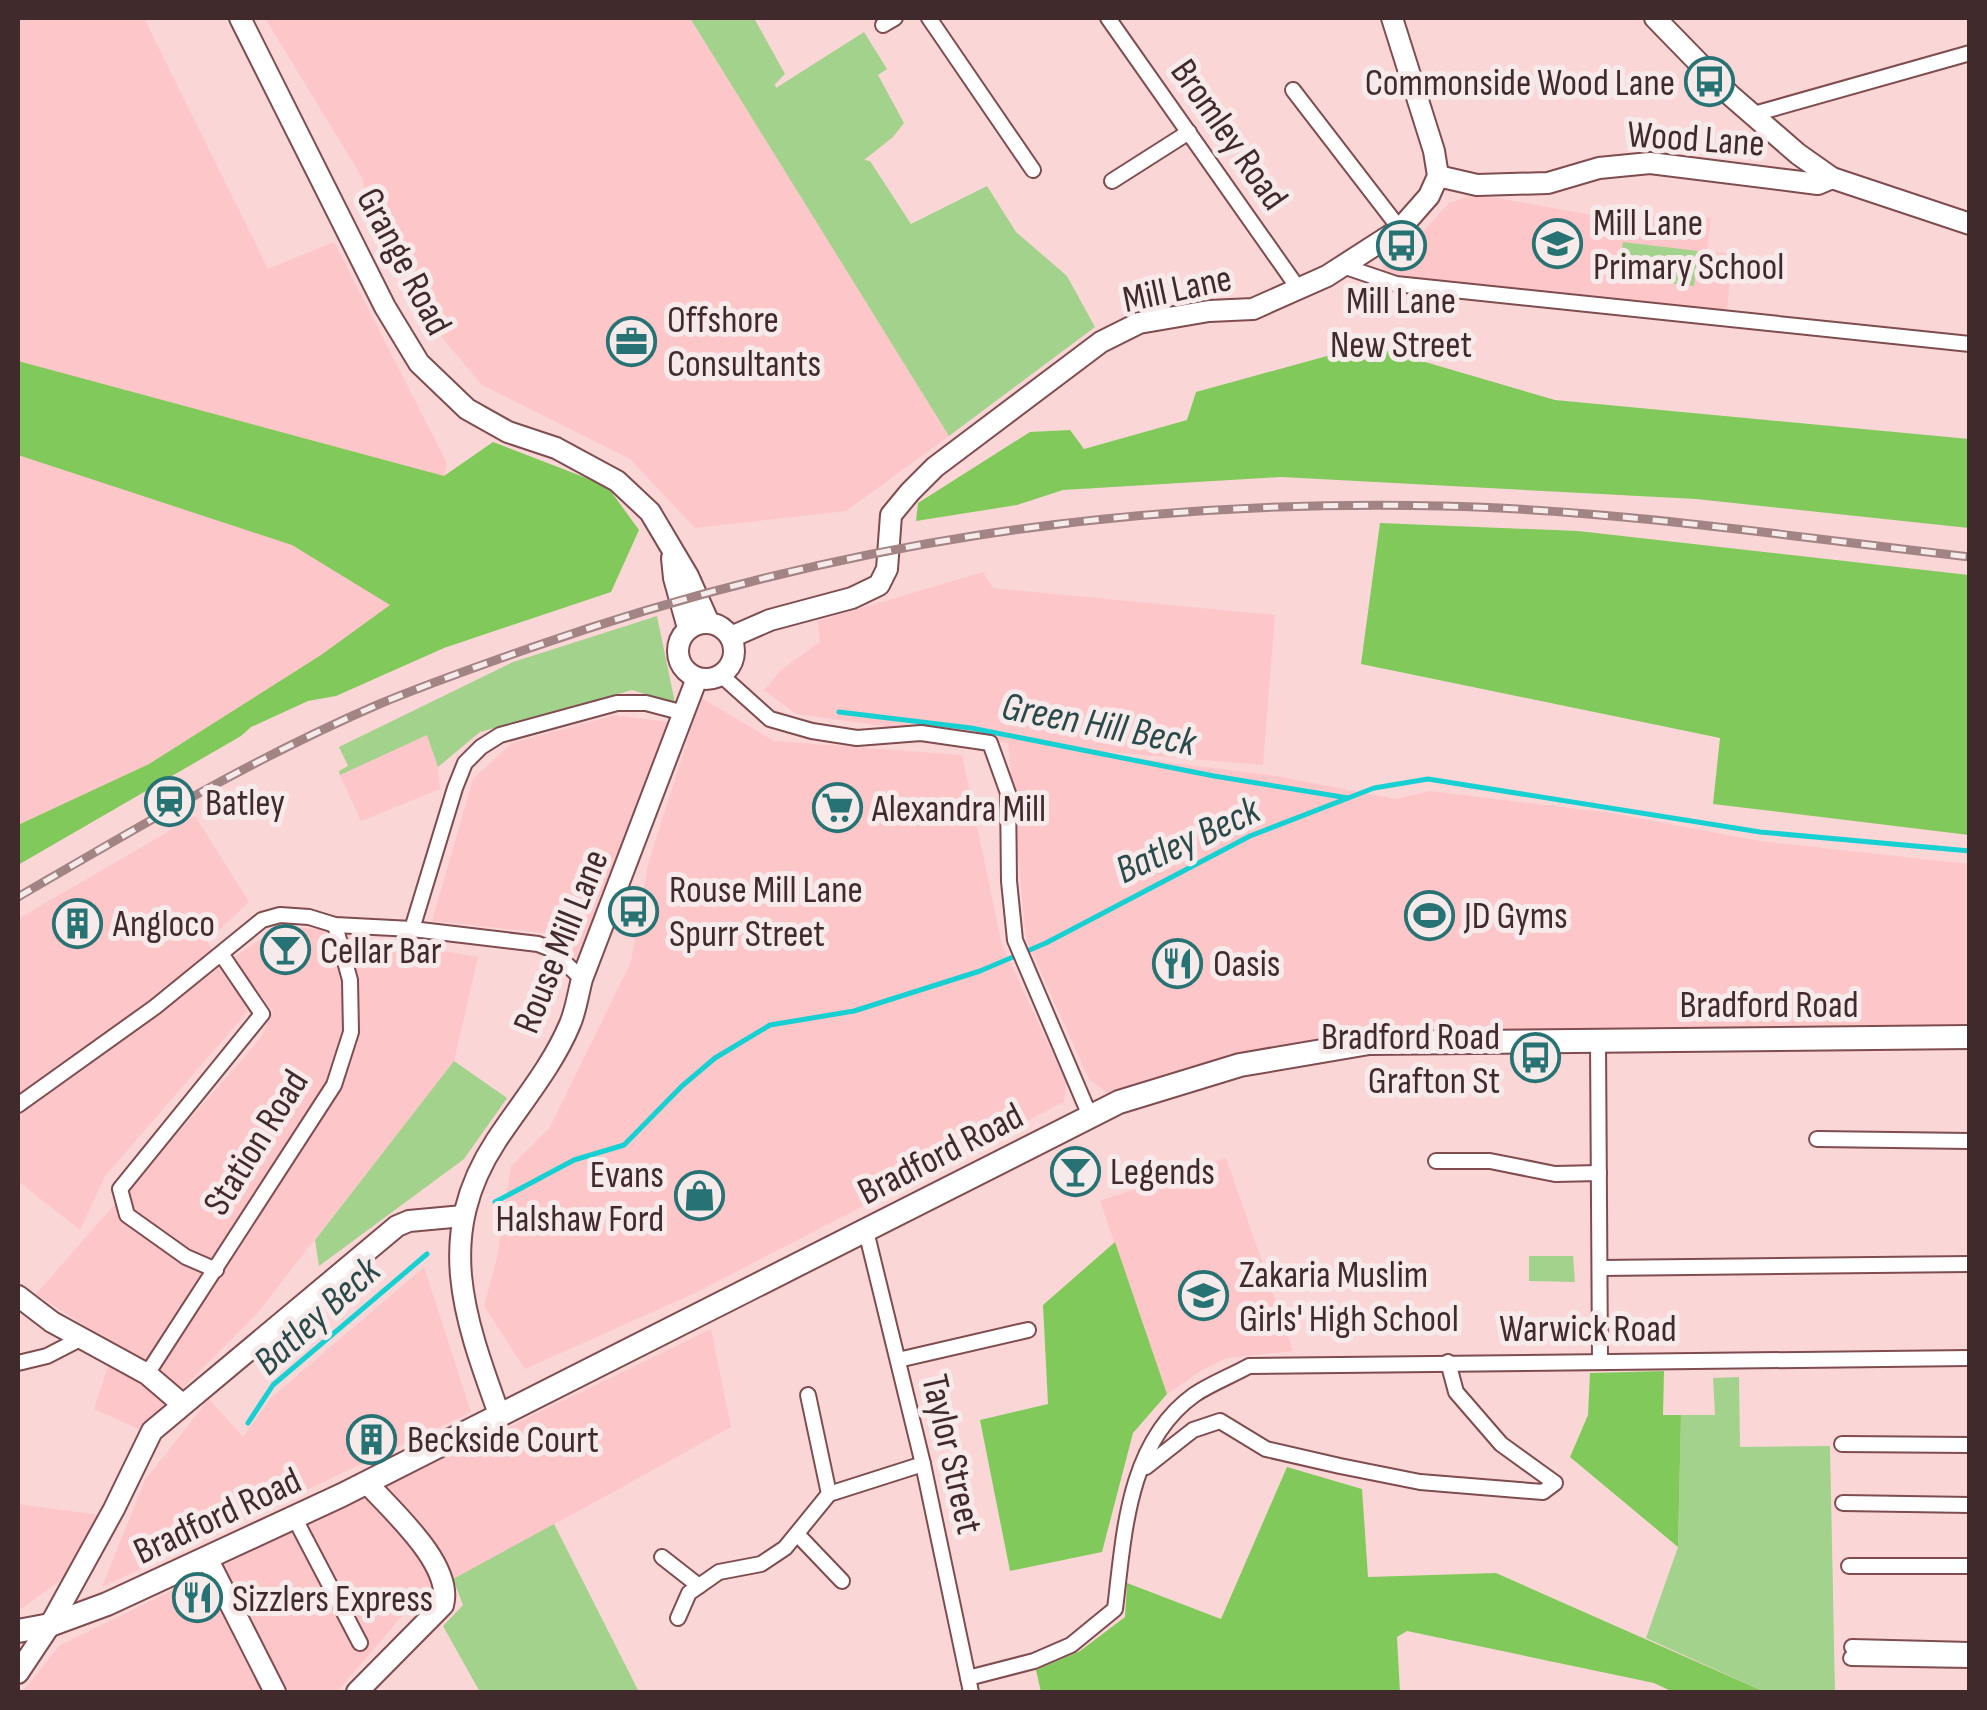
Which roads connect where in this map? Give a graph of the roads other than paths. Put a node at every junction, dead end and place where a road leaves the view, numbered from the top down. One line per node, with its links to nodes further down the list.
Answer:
1 (240, 18): 19 (main road, Grange Road)
2 (929, 18): 10 (street)
3 (1108, 18): 9 (street, Bromley Road)
4 (1392, 18): 11 (main road)
5 (1655, 18): 8 (main road)
6 (1970, 53): 8 (street)
7 (1293, 90): 15 (street)
8 (1754, 114): 12 (main road)
9 (1189, 132): 13 (street); 17 (street, Bromley Road)
10 (1032, 170)
11 (1438, 176): 12 (main road, Wood Lane); 15 (main road, Mill Lane)
12 (1832, 178): 14 (main road)
13 (1112, 181)
14 (1970, 224)
15 (1400, 229): 16 (main road, Mill Lane)
16 (1343, 266): 17 (main road, Mill Lane); 18 (street)
17 (1298, 288): 20 (main road, Mill Lane)
18 (1970, 344)
19 (699, 626): 20 (main road); 22 (main road)
20 (730, 637): 21 (main road)
21 (721, 675): 22 (main road); 31 (street)
22 (696, 678): 23 (main road, Rouse Mill Lane)
23 (684, 714): 25 (street); 27 (main road, Rouse Mill Lane)
24 (335, 926): 25 (street); 26 (street); 40 (street, Station Road)
25 (412, 928): 27 (street)
26 (222, 956): 30 (street); 40 (street)
27 (582, 979): 36 (main road, Rouse Mill Lane)
28 (1970, 1037): 29 (main road, Bradford Road)
29 (1598, 1040): 31 (main road, Bradford Road); 35 (street)
30 (18, 1105)
31 (1090, 1116): 37 (main road, Bradford Road)
32 (1817, 1139): 33 (street)
33 (1970, 1140)
34 (1436, 1160): 35 (street)
35 (1600, 1174): 39 (street)
36 (463, 1216): 51 (main road); 52 (main road, Rouse Mill Lane)
37 (866, 1230): 45 (street, Taylor Street); 52 (main road, Bradford Road)
38 (1970, 1264): 39 (street)
39 (1600, 1268): 46 (street)
40 (216, 1270): 49 (street, Station Road)
41 (18, 1296): 43 (main road)
42 (1028, 1330): 45 (street)
43 (80, 1339): 48 (street); 49 (main road)
44 (1970, 1358): 46 (street, Warwick Road)
45 (898, 1360): 55 (street, Taylor Street)
46 (1600, 1361): 47 (street, Warwick Road)
47 (1448, 1362): 56 (street, Warwick Road); 56 (street)
48 (18, 1363)
49 (147, 1374): 51 (main road)
50 (808, 1395): 58 (street)
51 (182, 1404): 70 (main road)
52 (499, 1414): 57 (main road, Bradford Road)
53 (1842, 1444): 54 (street)
54 (1970, 1445)
55 (924, 1464): 58 (street); 76 (street, Taylor Street)
56 (1141, 1470): 76 (street, Warwick Road)
57 (367, 1483): 61 (main road, Bradford Road); 78 (main road)
58 (829, 1494): 62 (street)
59 (1843, 1504): 60 (street)
60 (1970, 1505)
61 (294, 1517): 64 (main road, Bradford Road); 72 (street)
62 (798, 1534): 67 (street); 68 (street)
63 (662, 1557): 68 (street)
64 (207, 1558): 70 (main road, Bradford Road); 77 (main road)
65 (1849, 1566): 66 (street)
66 (1970, 1566)
67 (842, 1581)
68 (699, 1586): 69 (street)
69 (678, 1618)
70 (50, 1624): 71 (main road, Bradford Road); 75 (main road)
71 (18, 1631)
72 (360, 1643)
73 (1970, 1650): 74 (street)
74 (1970, 1660)
75 (18, 1673)
76 (969, 1685)
77 (275, 1692)
78 (357, 1692)

